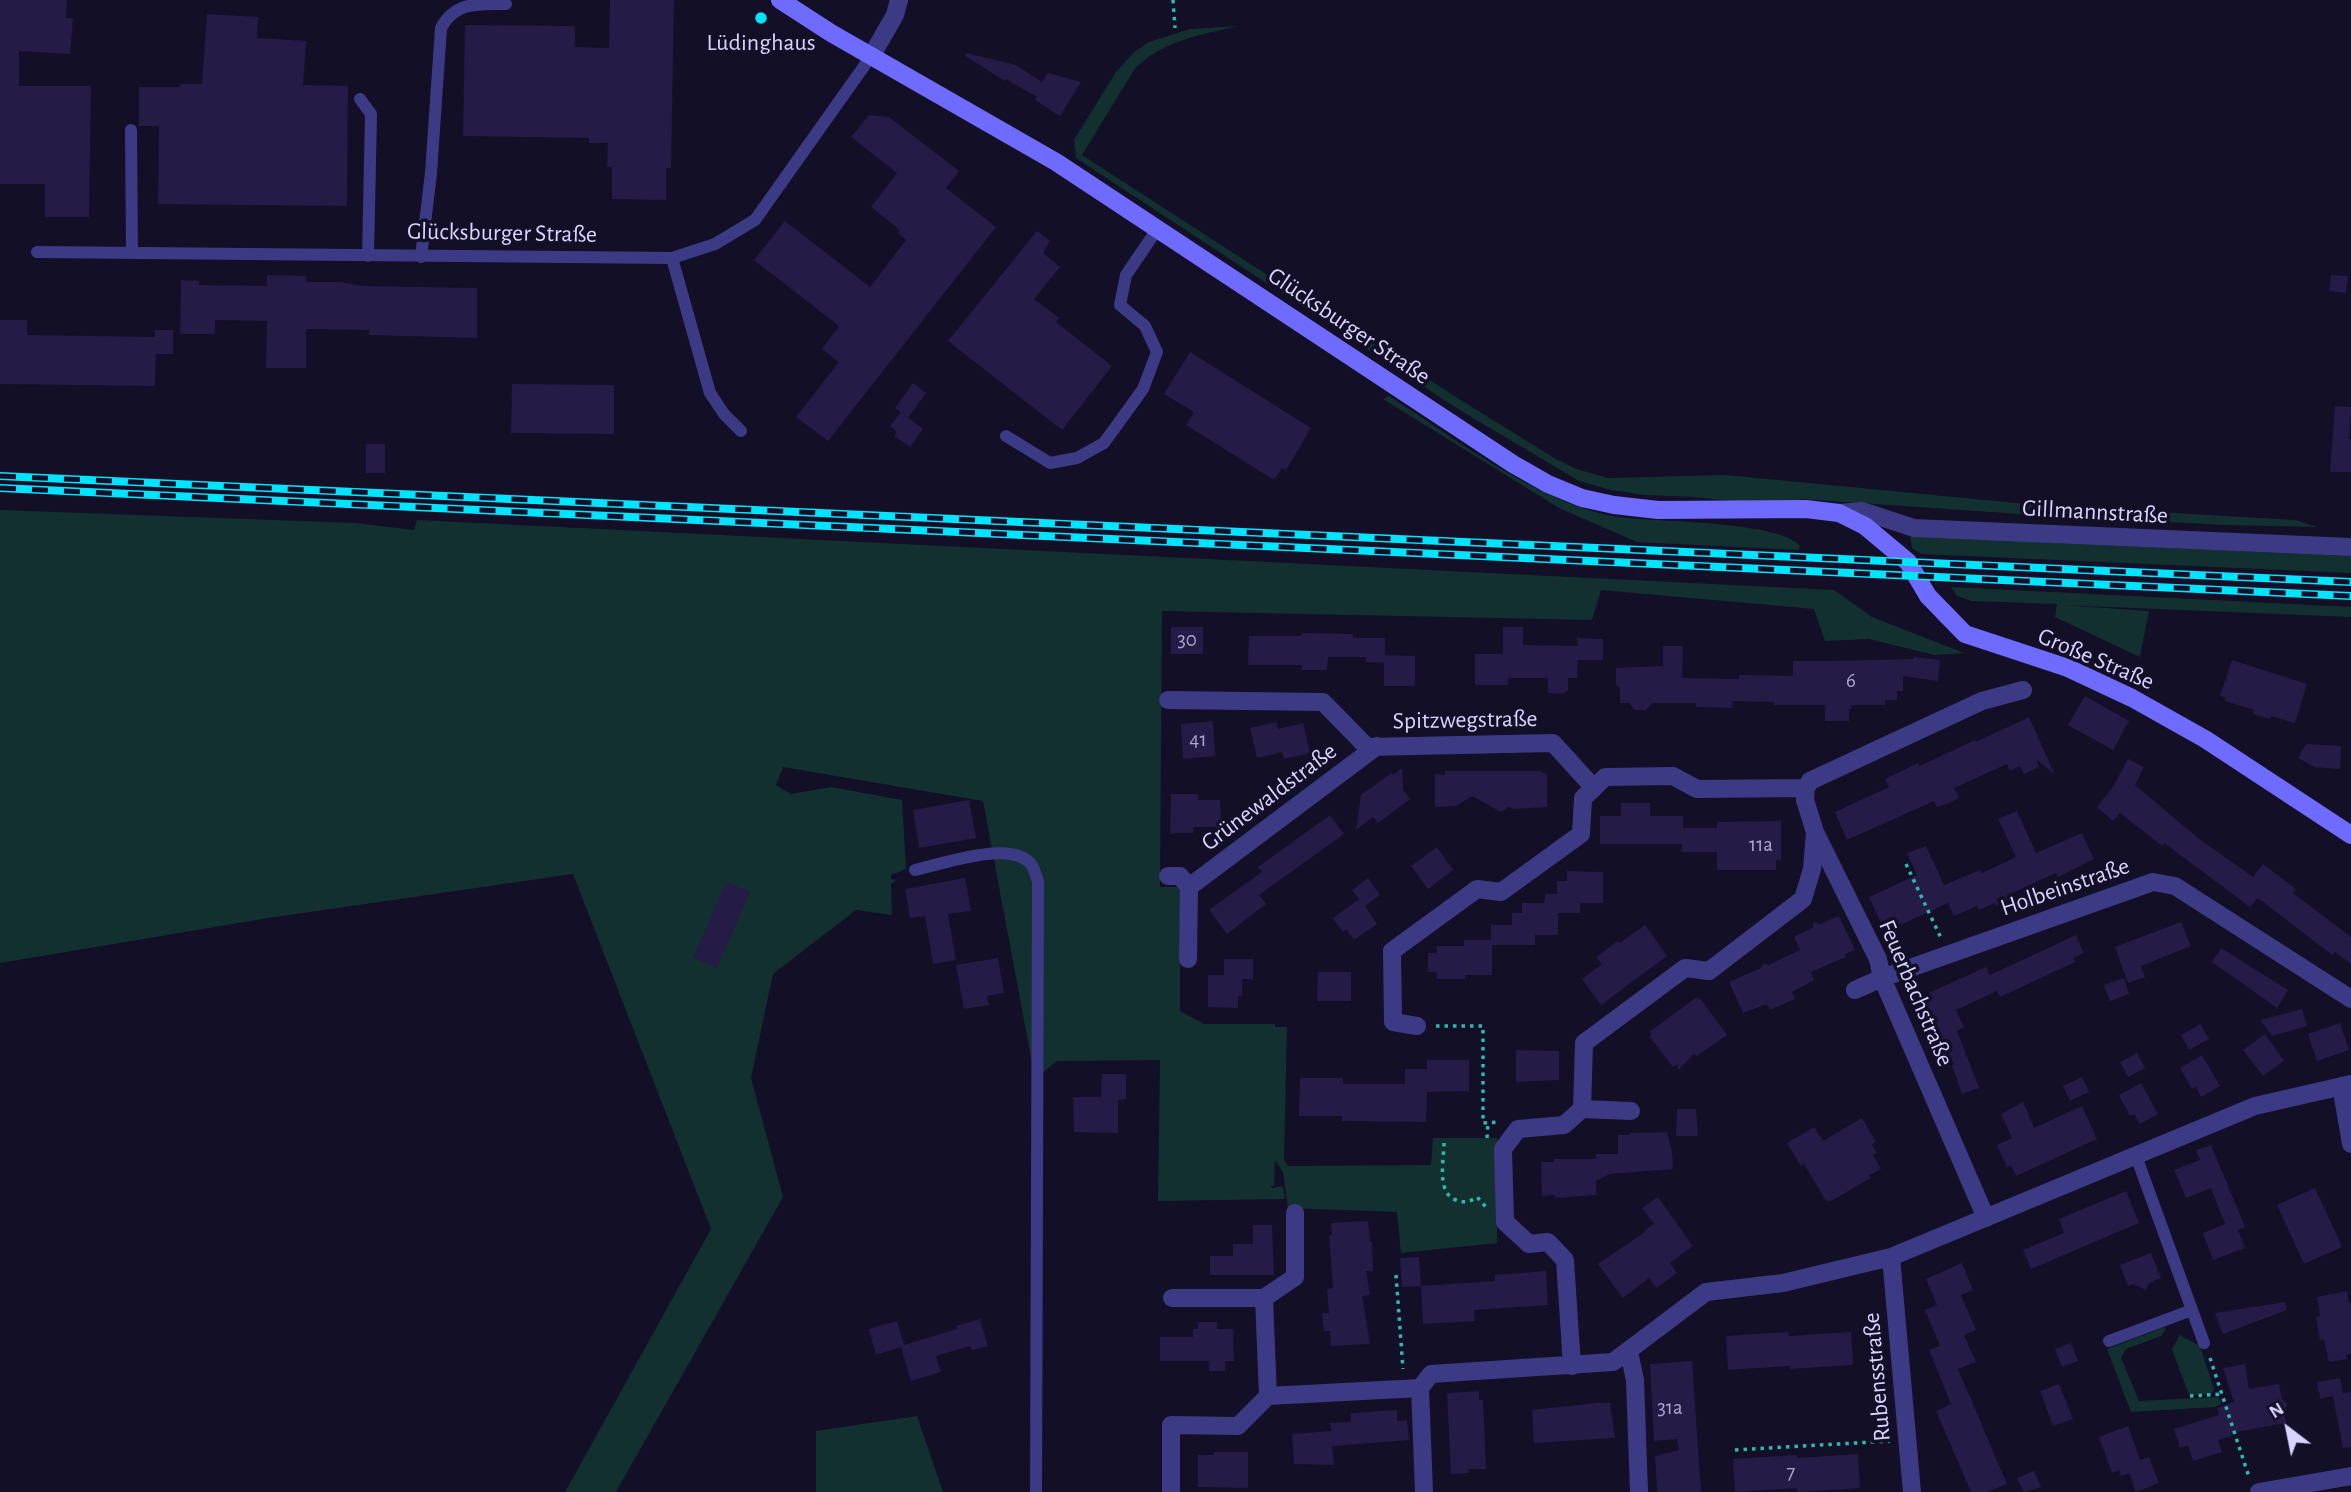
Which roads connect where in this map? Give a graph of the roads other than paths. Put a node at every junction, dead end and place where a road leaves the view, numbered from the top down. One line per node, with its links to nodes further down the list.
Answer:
1 (780, 0): 4 (main road, Glücksburger Straße)
2 (899, 0): 4 (street)
3 (506, 4): 11 (lane)
4 (872, 55): 7 (main road, Glücksburger Straße); 12 (lane, Glücksburger Straße)
5 (360, 99): 10 (lane)
6 (131, 130): 9 (lane)
7 (1158, 228): 14 (lane); 15 (main road, Glücksburger Straße)
8 (37, 252): 9 (lane, Glücksburger Straße)
9 (132, 253): 10 (lane, Glücksburger Straße)
10 (368, 256): 11 (lane, Glücksburger Straße)
11 (421, 257): 12 (lane, Glücksburger Straße)
12 (672, 258): 13 (lane)
13 (741, 431)
14 (1006, 436)
15 (1839, 513): 16 (street, Gillmannstraße); 23 (main road, Große Straße)
16 (2351, 547)
17 (2024, 690): 21 (street)
18 (1168, 700): 19 (street, Spitzwegstraße)
19 (1377, 746): 20 (street, Spitzwegstraße); 26 (street, Grünewaldstraße)
20 (1594, 788): 21 (street); 31 (street)
21 (1806, 788): 22 (street, Feuerbachstraße)
22 (1815, 832): 28 (street, Feuerbachstraße); 33 (street)
23 (2351, 835)
24 (915, 870): 51 (lane)
25 (1168, 876): 26 (street)
26 (1189, 887): 27 (street)
27 (1188, 960)
28 (1882, 978): 29 (street, Holbeinstraße); 30 (street, Holbeinstraße); 38 (street, Feuerbachstraße)
29 (1855, 990)
30 (2351, 999)
31 (1417, 1027)
32 (2346, 1085): 35 (street); 36 (street)
33 (1582, 1109): 34 (street); 46 (street)
34 (1631, 1111)
35 (2351, 1144)
36 (2136, 1156): 38 (street); 42 (lane)
37 (1294, 1213): 41 (street)
38 (1986, 1218): 39 (street)
39 (1891, 1257): 45 (street); 55 (street, Rubensstraße)
40 (1172, 1298): 41 (street)
41 (1264, 1298): 48 (street)
42 (2192, 1310): 43 (lane); 44 (lane)
43 (2109, 1341)
44 (2204, 1343)
45 (1629, 1352): 46 (street); 54 (street)
46 (1572, 1366): 47 (street)
47 (1412, 1388): 48 (street); 53 (street)
48 (1268, 1396): 52 (street)
49 (2351, 1476): 50 (street)
50 (2255, 1489)
51 (1037, 1492)
52 (1171, 1492)
53 (1419, 1492)
54 (1637, 1492)
55 (1912, 1492)

